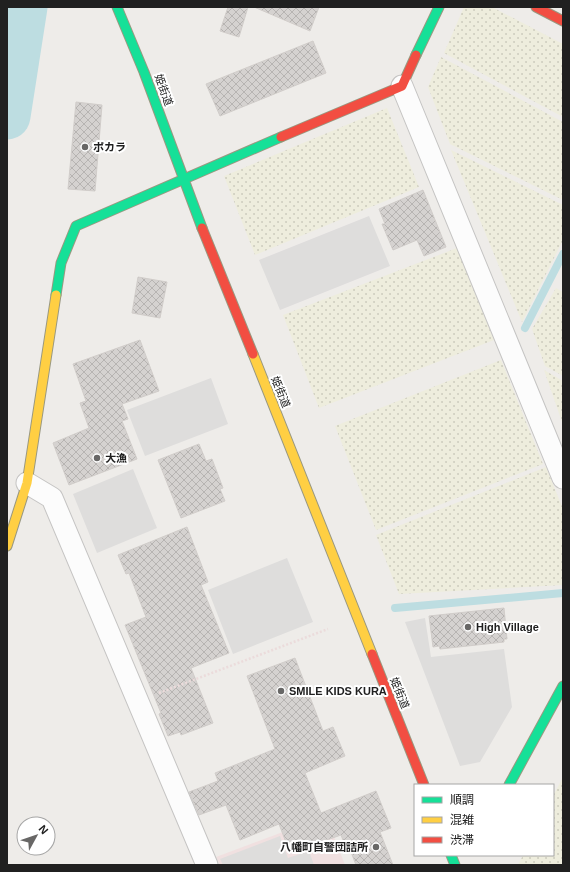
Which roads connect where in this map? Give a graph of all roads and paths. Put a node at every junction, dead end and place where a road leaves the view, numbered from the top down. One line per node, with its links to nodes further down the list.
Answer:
1 (117, 7): 6 (street, 姫街道)
2 (439, 7): 5 (street)
3 (536, 7): 4 (street)
4 (563, 21)
5 (402, 86): 6 (street); 7 (street)
6 (183, 179): 8 (street); 13 (street, 姫街道)
7 (563, 478)
8 (27, 483): 9 (street); 12 (street)
9 (7, 546)
10 (328, 629): 12 (path)
11 (563, 686): 14 (street)
12 (138, 701): 16 (street)
13 (424, 784)
14 (510, 784)
15 (451, 856): 17 (street)
16 (206, 865)
17 (442, 865)

